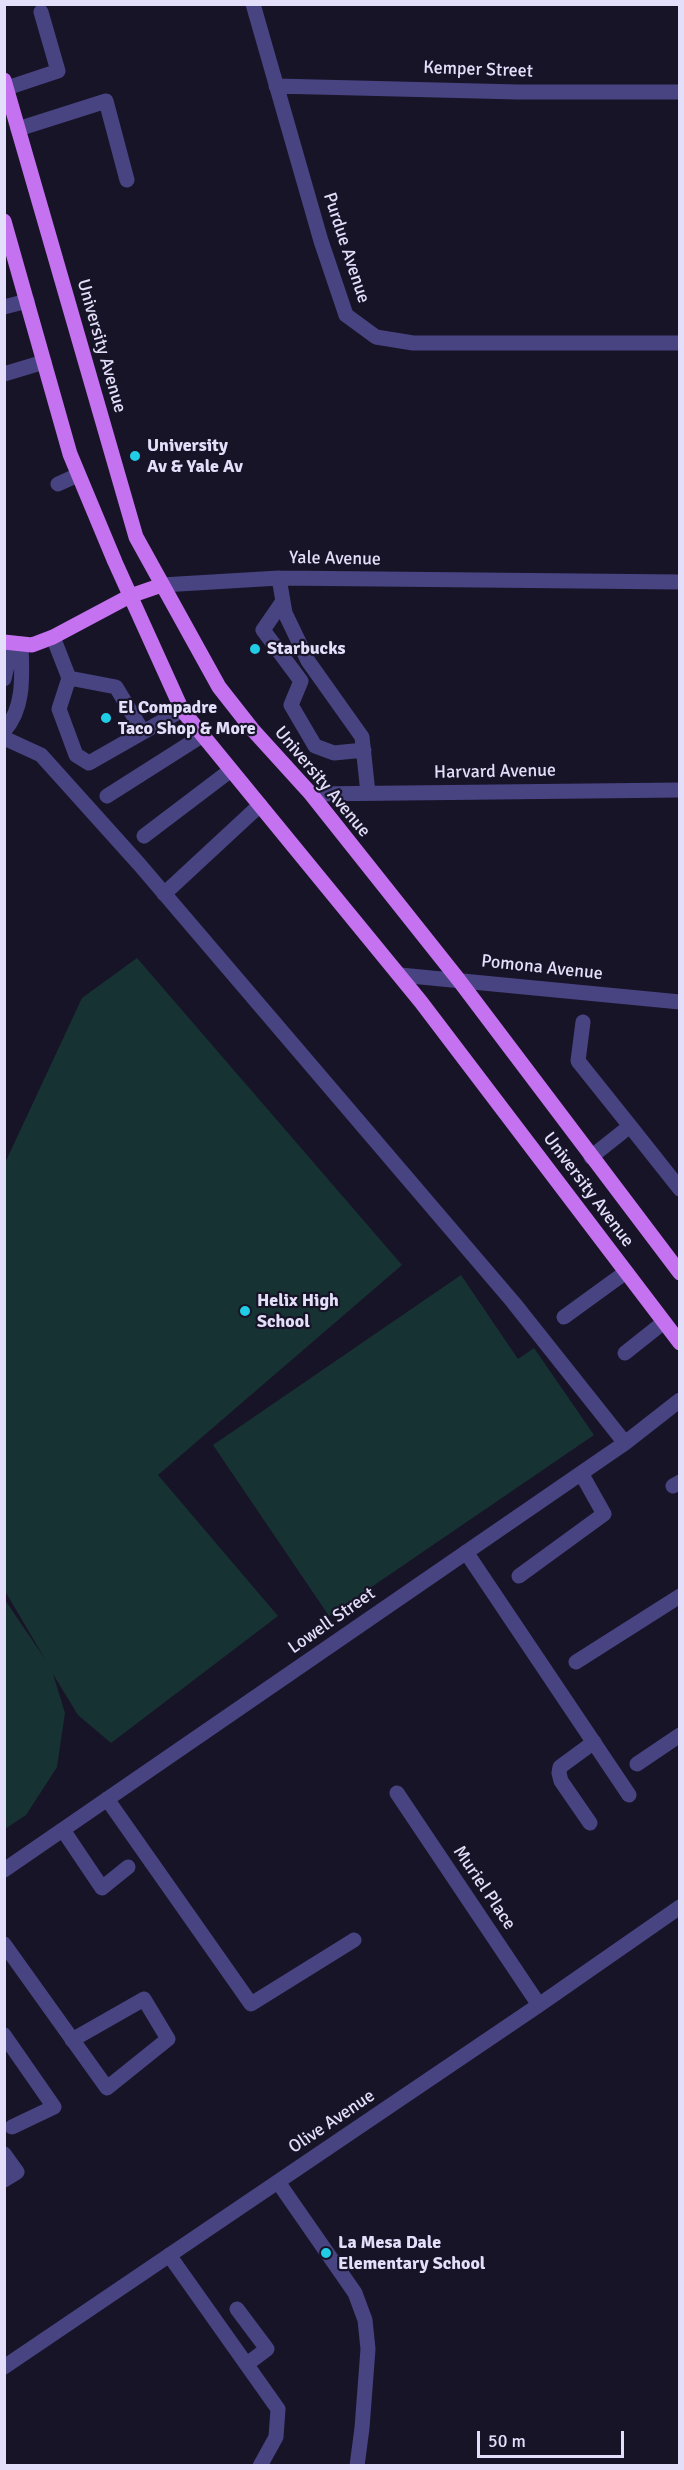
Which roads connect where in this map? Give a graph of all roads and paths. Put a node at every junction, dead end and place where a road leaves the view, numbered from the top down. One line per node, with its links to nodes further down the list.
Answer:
1 (253, 4): 4 (street, Purdue Avenue)
2 (41, 12): 3 (street)
3 (6, 84): 6 (main road, University Avenue)
4 (276, 86): 5 (street, Kemper Street); 11 (street, Purdue Avenue)
5 (680, 92)
6 (18, 129): 7 (street); 18 (main road, University Avenue)
7 (127, 180)
8 (4, 221): 9 (main road, University Avenue)
9 (27, 301): 10 (street); 12 (main road, University Avenue)
10 (4, 307)
11 (680, 343)
12 (44, 362): 13 (street); 14 (main road, University Avenue)
13 (4, 374)
14 (78, 475): 15 (street); 19 (main road, University Avenue)
15 (58, 484)
16 (279, 578): 17 (street, Yale Avenue); 18 (street, Yale Avenue); 20 (street)
17 (680, 582)
18 (162, 585): 19 (main road, Yale Avenue); 34 (main road, University Avenue)
19 (130, 596): 21 (main road, Yale Avenue); 25 (main road, University Avenue)
20 (283, 601): 30 (street); 30 (street)
21 (53, 636): 22 (main road, Yale Avenue); 23 (street)
22 (12, 644): 24 (street); 26 (street)
23 (69, 678): 27 (street); 27 (street)
24 (4, 679)
25 (182, 710): 27 (street); 28 (main road, University Avenue)
26 (4, 731)
27 (143, 732)
28 (202, 735): 31 (main road, University Avenue); 35 (street)
29 (4, 738): 38 (street)
30 (364, 750): 33 (street)
31 (231, 770): 36 (main road, University Avenue); 37 (street)
32 (680, 790): 33 (street, Harvard Avenue)
33 (369, 793): 34 (street, Harvard Avenue)
34 (310, 794): 40 (main road, University Avenue)
35 (107, 796)
36 (260, 805): 38 (street); 39 (main road, University Avenue)
37 (144, 836)
38 (164, 894): 53 (street)
39 (400, 975): 40 (street, Pomona Avenue); 47 (main road, University Avenue)
40 (458, 979): 41 (street, Pomona Avenue); 44 (main road, University Avenue)
41 (680, 1002)
42 (583, 1022): 43 (street)
43 (630, 1126): 44 (street); 45 (street)
44 (591, 1157): 46 (main road, University Avenue)
45 (680, 1189)
46 (678, 1269)
47 (626, 1272): 48 (street); 49 (main road, University Avenue)
48 (564, 1317)
49 (664, 1322): 50 (main road, University Avenue); 51 (street)
50 (680, 1343)
51 (625, 1353)
52 (680, 1400): 53 (street, Lowell Street)
53 (625, 1443): 54 (street, Lowell Street)
54 (581, 1473): 55 (street, Lowell Street); 56 (street)
55 (466, 1552): 60 (street); 64 (street, Lowell Street)
56 (519, 1576)
57 (680, 1596): 58 (street)
58 (576, 1662)
59 (680, 1735): 61 (street)
60 (594, 1742): 63 (street); 65 (street)
61 (637, 1764)
62 (398, 1793): 72 (street, Muriel Place)
63 (629, 1795)
64 (107, 1799): 66 (street, Lowell Street); 70 (street)
65 (590, 1823)
66 (63, 1830): 67 (street); 68 (street, Lowell Street)
67 (128, 1867)
68 (4, 1870)
69 (680, 1907): 72 (street, Olive Avenue)
70 (354, 1940)
71 (4, 1944): 74 (street)
72 (539, 2005): 78 (street, Olive Avenue)
73 (4, 2035): 75 (street)
74 (72, 2040): 74 (street)
75 (12, 2127)
76 (4, 2154): 77 (street)
77 (4, 2180)
78 (278, 2182): 79 (street, Olive Avenue); 84 (street)
79 (169, 2255): 81 (street); 82 (street, Olive Avenue)
80 (237, 2309): 81 (street)
81 (247, 2364): 83 (street)
82 (4, 2367)
83 (260, 2466)
84 (357, 2466)

